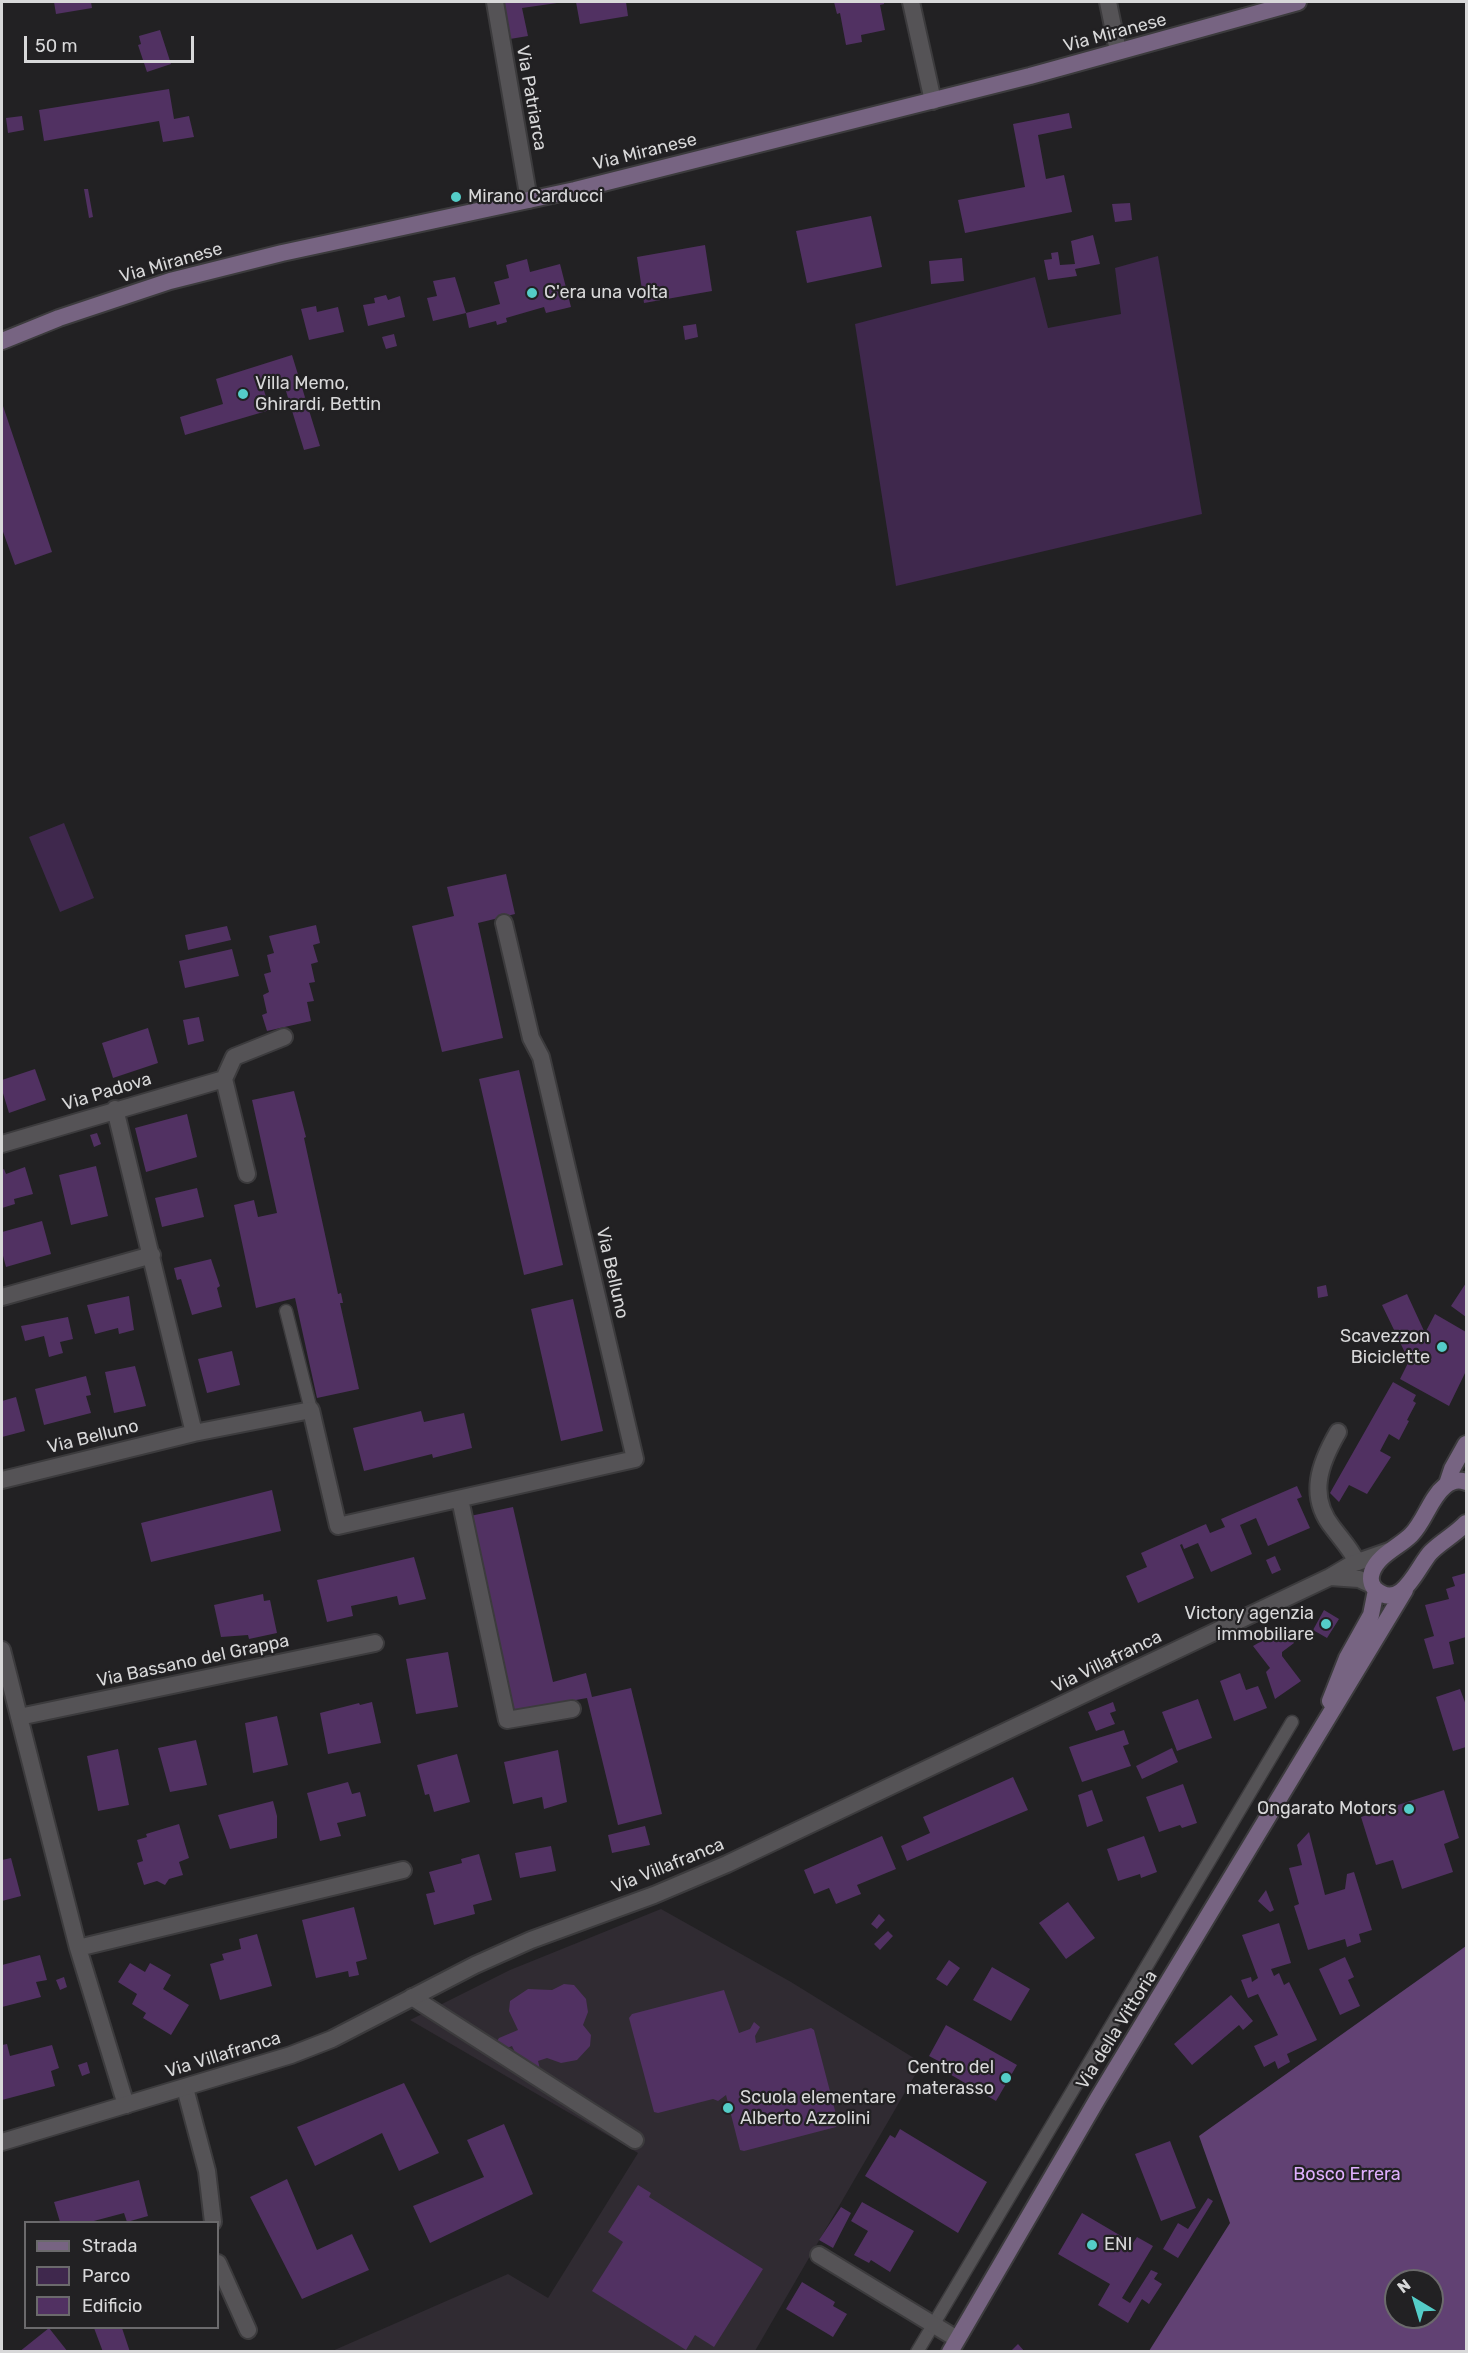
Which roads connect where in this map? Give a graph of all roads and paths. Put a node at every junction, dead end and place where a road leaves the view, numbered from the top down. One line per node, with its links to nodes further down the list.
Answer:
1 (495, 2): 7 (street, Via Patriarca)
2 (911, 2): 6 (street)
3 (1108, 2): 5 (street)
4 (1298, 2): 5 (main road, Via Miranese)
5 (1118, 51): 6 (main road, Via Miranese)
6 (933, 101): 7 (main road, Via Miranese)
7 (529, 200): 8 (main road, Via Miranese)
8 (2, 341)
9 (504, 923): 25 (street, Via Belluno)
10 (284, 1037): 11 (street)
11 (224, 1079): 12 (street, Via Padova); 14 (street)
12 (116, 1109): 13 (street, Via Padova); 15 (street)
13 (2, 1144)
14 (247, 1174)
15 (152, 1255): 16 (street); 20 (street)
16 (2, 1297)
17 (286, 1311): 18 (lane)
18 (311, 1410): 20 (street, Via Belluno); 25 (street, Via Belluno)
19 (1338, 1432): 28 (street)
20 (194, 1433): 22 (street, Via Belluno)
21 (1467, 1444): 24 (main road, Via della Vittoria)
22 (2, 1480)
23 (1467, 1482): 24 (main road)
24 (1447, 1484): 27 (main road, Via della Vittoria)
25 (460, 1499): 34 (street)
26 (1465, 1528): 31 (main road, Via della Vittoria)
27 (1389, 1551): 28 (street, Via Villafranca); 30 (main road, Via della Vittoria)
28 (1357, 1562): 29 (street, Via Villafranca)
29 (1330, 1577): 30 (street); 40 (street, Via Villafranca)
30 (1374, 1587): 31 (main road); 37 (main road, Via della Vittoria)
31 (1405, 1590): 37 (main road, Via della Vittoria)
32 (375, 1643): 35 (street, Via Bassano del Grappa)
33 (2, 1650): 35 (street)
34 (572, 1709)
35 (19, 1717): 39 (street)
36 (1292, 1722): 48 (lane)
37 (1318, 1730): 50 (main road, Via della Vittoria)
38 (402, 1870): 39 (street)
39 (78, 1948): 42 (street)
40 (412, 1997): 41 (street, Via Villafranca); 43 (street)
41 (185, 2088): 42 (street, Via Villafranca); 45 (street)
42 (126, 2105): 44 (street, Via Villafranca)
43 (635, 2140)
44 (2, 2142)
45 (213, 2221)
46 (819, 2255): 48 (street)
47 (219, 2265): 49 (street)
48 (933, 2325): 50 (street); 51 (lane)
49 (248, 2330)
50 (954, 2345)
51 (918, 2352)

